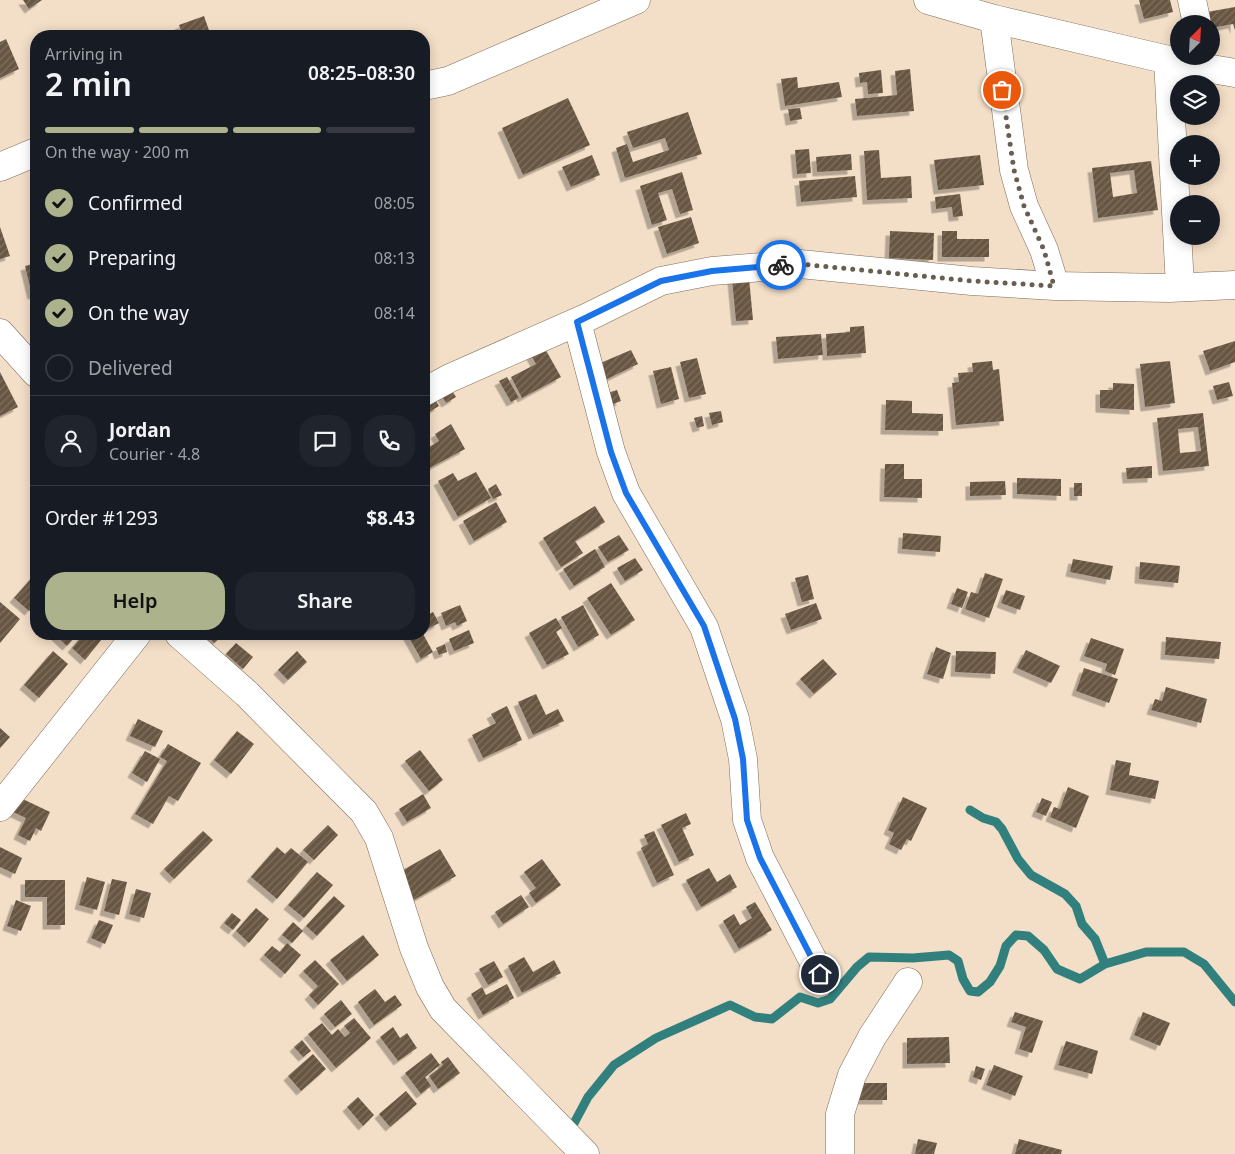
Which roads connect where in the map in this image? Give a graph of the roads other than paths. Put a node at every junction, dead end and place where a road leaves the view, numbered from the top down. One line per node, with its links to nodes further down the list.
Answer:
1 (636, 0): 9 (street)
2 (928, 0): 5 (street)
3 (1192, 0): 4 (street)
4 (1196, 15)
5 (994, 19): 6 (street); 13 (street)
6 (1168, 60): 14 (street)
7 (1214, 65): 8 (street)
8 (1235, 73)
9 (430, 85)
10 (30, 154): 11 (street)
11 (0, 167)
12 (1235, 285): 14 (street)
13 (1054, 286): 14 (street); 15 (street)
14 (1180, 287)
15 (577, 322): 18 (street); 22 (street)
16 (0, 333): 17 (street)
17 (30, 366)
18 (430, 389)
19 (132, 640): 21 (street)
20 (186, 640): 24 (street)
21 (0, 808)
22 (820, 974)
23 (908, 982): 25 (street)
24 (585, 1154)
25 (840, 1154)

